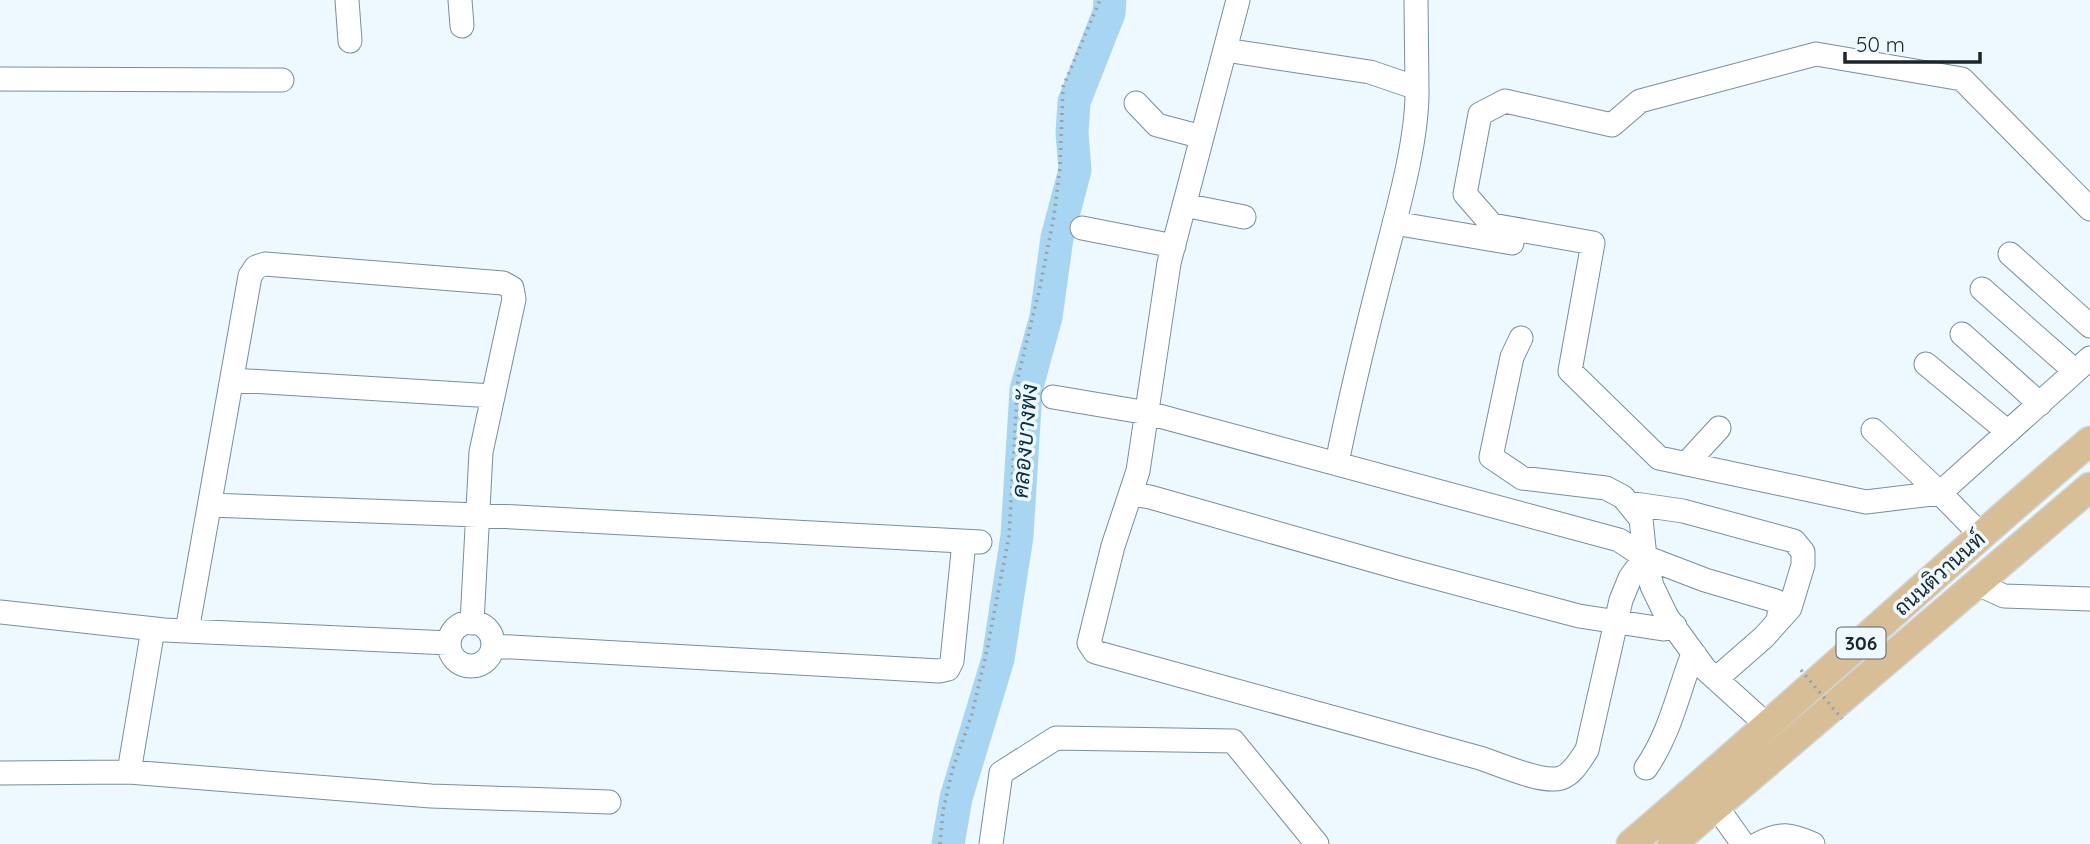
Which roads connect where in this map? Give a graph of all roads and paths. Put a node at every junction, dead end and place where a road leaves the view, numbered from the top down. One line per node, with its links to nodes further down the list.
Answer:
1 (347, 0): 7 (street)
2 (460, 0): 6 (street)
3 (1100, 0): 68 (path)
4 (1238, 0): 8 (street)
5 (1416, 0): 11 (street)
6 (462, 26)
7 (350, 41)
8 (1225, 50): 11 (street); 13 (street)
9 (0, 79): 10 (street)
10 (282, 80)
11 (1417, 88): 17 (street)
12 (1136, 103): 13 (street)
13 (1202, 136): 14 (street)
14 (1184, 205): 16 (street); 20 (street)
15 (2090, 209): 38 (street)
16 (1244, 217)
17 (1394, 223): 19 (street); 37 (street)
18 (1082, 228): 20 (street)
19 (1520, 244)
20 (1174, 246): 32 (street)
21 (2010, 254): 23 (street)
22 (1982, 289): 27 (street)
23 (2090, 326)
24 (1962, 334): 31 (street)
25 (1521, 338): 42 (street)
26 (1926, 363): 35 (street)
27 (2083, 365): 31 (street)
28 (232, 380): 29 (street); 29 (street); 43 (street)
29 (493, 396): 44 (street)
30 (1053, 397): 32 (street)
31 (2039, 404): 35 (street)
32 (1148, 413): 37 (street); 40 (street)
33 (1719, 428): 38 (street)
34 (1874, 430): 41 (street)
35 (2008, 432): 41 (street)
36 (2090, 441): 45 (main road, ถนนติวานนท์ / 306)
37 (1337, 463): 46 (street)
38 (1686, 464): 41 (street)
39 (2090, 487): 47 (main road, ถนนติวานนท์ / 306)
40 (1132, 494): 51 (street); 51 (street)
41 (1940, 494): 45 (street)
42 (1628, 503): 46 (street); 50 (street)
43 (210, 505): 44 (street); 55 (street)
44 (478, 515): 52 (street); 57 (street)
45 (1981, 535): 62 (main road, ถนนติวานนท์ / 306)
46 (1645, 557): 50 (street); 51 (street); 53 (street)
47 (1978, 584): 48 (street); 62 (main road, ถนนติวานนท์ / 306)
48 (2090, 599)
49 (0, 612): 54 (street)
50 (1778, 620): 60 (street)
51 (1614, 621): 53 (street)
52 (472, 622): 56 (street); 57 (street)
53 (1675, 626): 58 (street)
54 (153, 629): 55 (street); 64 (street)
55 (187, 631): 56 (street)
56 (449, 643): 57 (street)
57 (493, 646)
58 (1695, 655): 60 (street); 63 (street)
59 (1801, 670): 61 (path, bridge)
60 (1716, 679): 62 (street)
61 (1842, 719)
62 (1766, 740): 67 (main road, ถนนติวานนท์ / 306); 71 (main road, ถนนติวานนท์ / 306)
63 (1646, 768)
64 (130, 772): 65 (street); 66 (street)
65 (0, 773)
66 (610, 802)
67 (1716, 806): 72 (main road, ถนนติวานนท์ / 306); 73 (street)
68 (940, 844)
69 (991, 844): 70 (street)
70 (1317, 844)
71 (1631, 844)
72 (1672, 844)
73 (1743, 844)
74 (1758, 844): 75 (street)
75 (1813, 844)

